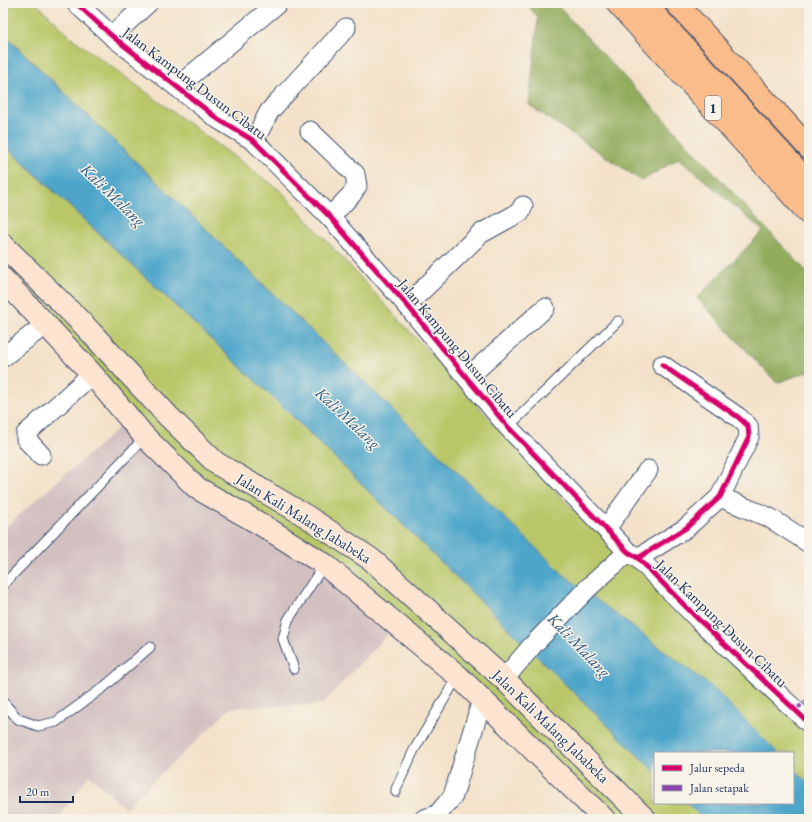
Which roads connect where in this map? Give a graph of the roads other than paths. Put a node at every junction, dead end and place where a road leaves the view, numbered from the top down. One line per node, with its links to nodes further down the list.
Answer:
1 (76, 3): 9 (street, Jalan Kampung Dusun Cibatu)
2 (148, 3): 9 (street)
3 (278, 3): 10 (street)
4 (617, 3): 17 (highway, 1)
5 (644, 3): 15 (highway, 1)
6 (676, 3): 14 (highway)
7 (683, 3): 13 (highway)
8 (346, 28): 12 (street)
9 (112, 36): 10 (street, Jalan Kampung Dusun Cibatu)
10 (177, 87): 12 (street, Jalan Kampung Dusun Cibatu)
11 (310, 131): 18 (street)
12 (254, 140): 18 (street, Jalan Kampung Dusun Cibatu)
13 (809, 141)
14 (809, 148)
15 (809, 183)
16 (523, 206): 21 (street)
17 (809, 214)
18 (330, 217): 21 (street, Jalan Kampung Dusun Cibatu)
19 (3, 245): 29 (main road, Jalan Kali Malang Jababeka)
20 (3, 279): 24 (main road, Jalan Kali Malang Jababeka)
21 (407, 306): 28 (street, Jalan Kampung Dusun Cibatu)
22 (544, 308): 28 (street)
23 (618, 321): 30 (lane)
24 (46, 324): 25 (street); 27 (main road, Jalan Kali Malang Jababeka)
25 (3, 357)
26 (662, 365): 34 (street)
27 (92, 374): 31 (main road, Jalan Kali Malang Jababeka); 32 (street)
28 (467, 378): 30 (street, Jalan Kampung Dusun Cibatu)
29 (168, 416): 31 (main road); 43 (main road, Jalan Kali Malang Jababeka)
30 (508, 427): 35 (street, Jalan Kampung Dusun Cibatu)
31 (145, 437): 38 (main road, Jalan Kali Malang Jababeka); 39 (lane)
32 (41, 454)
33 (648, 470): 35 (street)
34 (720, 497): 36 (street); 37 (street)
35 (606, 529): 37 (street, Jalan Kampung Dusun Cibatu)
36 (809, 543)
37 (633, 555): 43 (street); 46 (street, Jalan Kampung Dusun Cibatu)
38 (324, 564): 41 (lane); 42 (main road, Jalan Kali Malang Jababeka)
39 (3, 585)
40 (150, 647): 45 (lane)
41 (294, 669)
42 (458, 676): 44 (main road, Jalan Kali Malang Jababeka); 48 (lane)
43 (504, 679): 47 (main road, Jalan Kali Malang Jababeka)
44 (482, 700): 49 (main road, Jalan Kali Malang Jababeka); 50 (street)
45 (3, 702)
46 (809, 723)
47 (601, 774): 49 (main road); 52 (main road, Jalan Kali Malang Jababeka)
48 (396, 792)
49 (580, 795): 51 (main road, Jalan Kali Malang Jababeka)
50 (433, 818)
51 (604, 819)
52 (645, 819)

